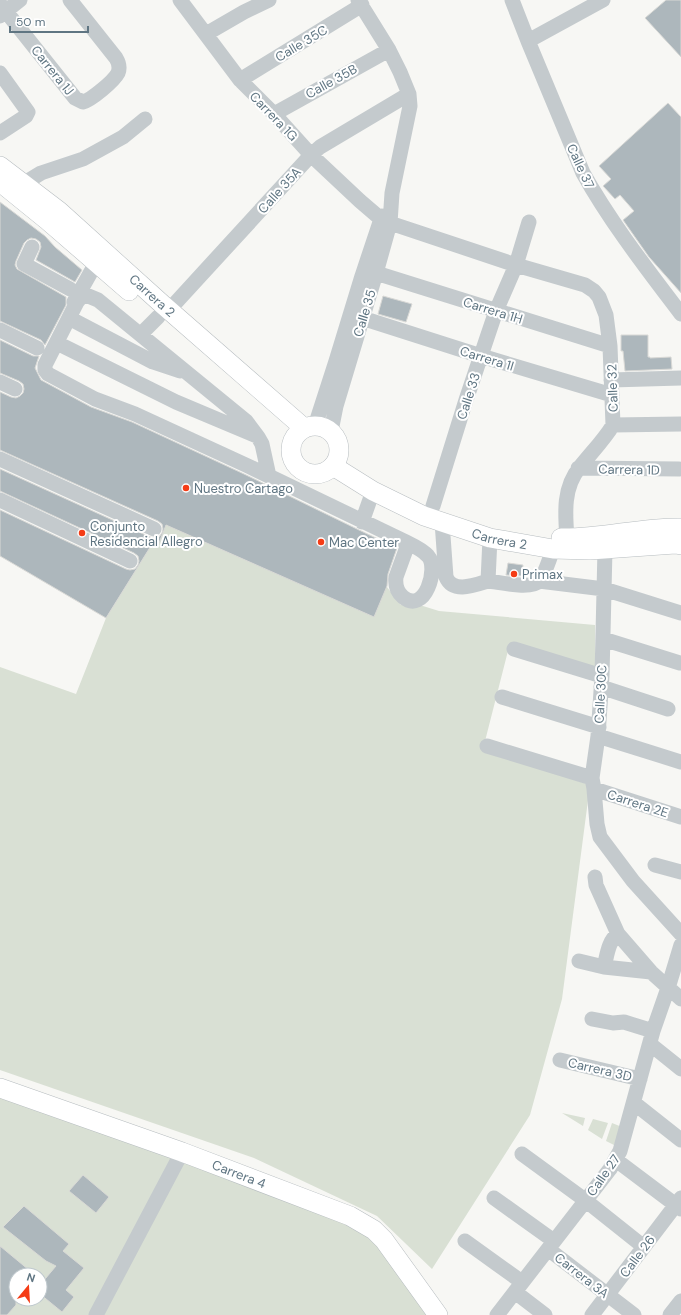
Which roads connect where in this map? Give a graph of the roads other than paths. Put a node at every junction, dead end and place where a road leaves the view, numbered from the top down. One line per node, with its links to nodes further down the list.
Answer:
1 (20, 0): 8 (street)
2 (70, 0): 8 (street, Carrera 1J)
3 (180, 0): 9 (street, Carrera 1G)
4 (269, 0): 9 (street)
5 (512, 0): 10 (street, Calle 37)
6 (603, 0): 10 (street)
7 (360, 3): 11 (street); 13 (street, Calle 35C)
8 (2, 10)
9 (206, 34): 13 (street, Carrera 1G)
10 (528, 41): 31 (street, Calle 37)
11 (389, 50): 14 (street); 15 (street, Calle 35B)
12 (0, 73): 17 (street)
13 (240, 80): 15 (street, Carrera 1G)
14 (409, 94): 18 (street, Calle 35A); 22 (street, Calle 35)
15 (274, 114): 18 (street, Carrera 1G)
16 (145, 119): 21 (street)
17 (0, 133)
18 (311, 155): 22 (street, Carrera 1G); 30 (street, Calle 35A)
19 (0, 166): 21 (main road, Carrera 2)
20 (0, 182): 25 (main road, Carrera 2)
21 (23, 184): 30 (main road, Carrera 2)
22 (386, 221): 26 (street); 27 (street, Calle 35); 49 (street, Calle 35)
23 (529, 222): 26 (street, Calle 33)
24 (32, 247): 28 (street)
25 (96, 263): 30 (main road, Carrera 2); 40 (street)
26 (516, 265): 29 (street, Calle 33); 37 (street, Calle 32)
27 (376, 274): 29 (street, Carrera 1H); 33 (street, Calle 35)
28 (70, 289)
29 (496, 311): 37 (street, Carrera 1H); 39 (street, Calle 33)
30 (164, 314): 35 (street, Calle 35A); 49 (main road, Carrera 2)
31 (681, 314)
32 (69, 318): 35 (street); 36 (street); 41 (street)
33 (362, 318): 39 (street, Carrera 1I); 49 (street, Calle 35)
34 (0, 330): 38 (street)
35 (141, 334): 41 (street)
36 (57, 343): 50 (street); 55 (street)
37 (610, 346): 43 (street, Calle 32)
38 (37, 348)
39 (481, 356): 46 (street, Carrera 1I); 58 (street, Calle 33)
40 (35, 368)
41 (187, 374): 50 (street)
42 (681, 378): 43 (street)
43 (611, 380): 46 (street, Calle 32)
44 (0, 382): 45 (street)
45 (15, 389)
46 (612, 395): 48 (street, Calle 32)
47 (681, 424): 48 (street)
48 (612, 425): 53 (street, Calle 32)
49 (311, 430): 52 (main road); 52 (main road)
50 (258, 437): 55 (street)
51 (0, 459): 61 (street)
52 (335, 461): 56 (main road, Carrera 2); 58 (main road, Carrera 2)
53 (578, 468): 54 (street, Carrera 1D); 64 (street, Calle 32)
54 (679, 469)
55 (269, 476): 59 (street)
56 (373, 491): 58 (main road, Carrera 2); 59 (street)
57 (0, 500): 67 (street)
58 (437, 514): 62 (main road, Carrera 2); 64 (main road, Carrera 2); 68 (street)
59 (362, 522): 63 (street)
60 (681, 528): 64 (main road, Carrera 2)
61 (154, 529)
62 (490, 538): 64 (main road, Carrera 2); 68 (street)
63 (408, 544)
64 (560, 544): 66 (main road, Carrera 2); 69 (street)
65 (681, 545): 66 (main road, Carrera 2)
66 (605, 549): 70 (street, Calle 30C)
67 (130, 561)
68 (488, 581): 69 (street)
69 (539, 581): 70 (street)
70 (604, 589): 71 (street); 72 (street, Calle 30C)
71 (681, 613)
72 (602, 639): 74 (street); 75 (street, Calle 30C)
73 (514, 649): 75 (street)
74 (680, 663)
75 (601, 682): 77 (street); 78 (street, Calle 30C)
76 (502, 697): 78 (street)
77 (668, 709)
78 (598, 732): 80 (street); 81 (street, Calle 30C)
79 (487, 746): 81 (street, Carrera 2E)
80 (681, 762)
81 (593, 784): 82 (street, Carrera 2E); 87 (street, Calle 30C)
82 (681, 817)
83 (655, 865): 84 (street)
84 (681, 872)
85 (595, 876): 86 (street)
86 (618, 934): 90 (street); 91 (street)
87 (681, 934)
88 (681, 945): 92 (street, Calle 27)
89 (579, 961): 90 (street)
90 (604, 967): 91 (street)
91 (652, 972): 92 (street)
92 (668, 988): 93 (street); 95 (street, Calle 27)
93 (681, 999)
94 (592, 1019): 95 (street)
95 (651, 1038): 97 (street); 98 (street, Calle 27)
96 (560, 1060): 98 (street, Carrera 3D)
97 (681, 1069)
98 (640, 1079): 100 (street, Calle 27)
99 (0, 1088): 102 (main road, Carrera 4)
100 (634, 1103): 101 (street); 104 (street, Calle 27)
101 (681, 1140)
102 (182, 1152): 114 (street); 115 (main road, Carrera 4)
103 (522, 1154): 106 (street)
104 (616, 1160): 106 (street, Calle 27); 107 (street)
105 (494, 1198): 109 (street, Carrera 3A)
106 (585, 1200): 109 (street, Calle 27); 110 (street)
107 (679, 1204): 110 (street, Calle 26)
108 (465, 1241): 111 (street)
109 (551, 1245): 111 (street, Calle 27); 112 (street, Carrera 3A)
110 (644, 1247): 112 (street, Calle 26)
111 (519, 1287): 116 (street, Calle 27); 117 (street)
112 (607, 1295): 118 (street, Calle 26); 119 (street, Carrera 3A)
113 (681, 1301): 120 (street)
114 (96, 1315)
115 (438, 1315)
116 (497, 1315)
117 (545, 1315)
118 (592, 1315)
119 (634, 1315)
120 (670, 1315)

